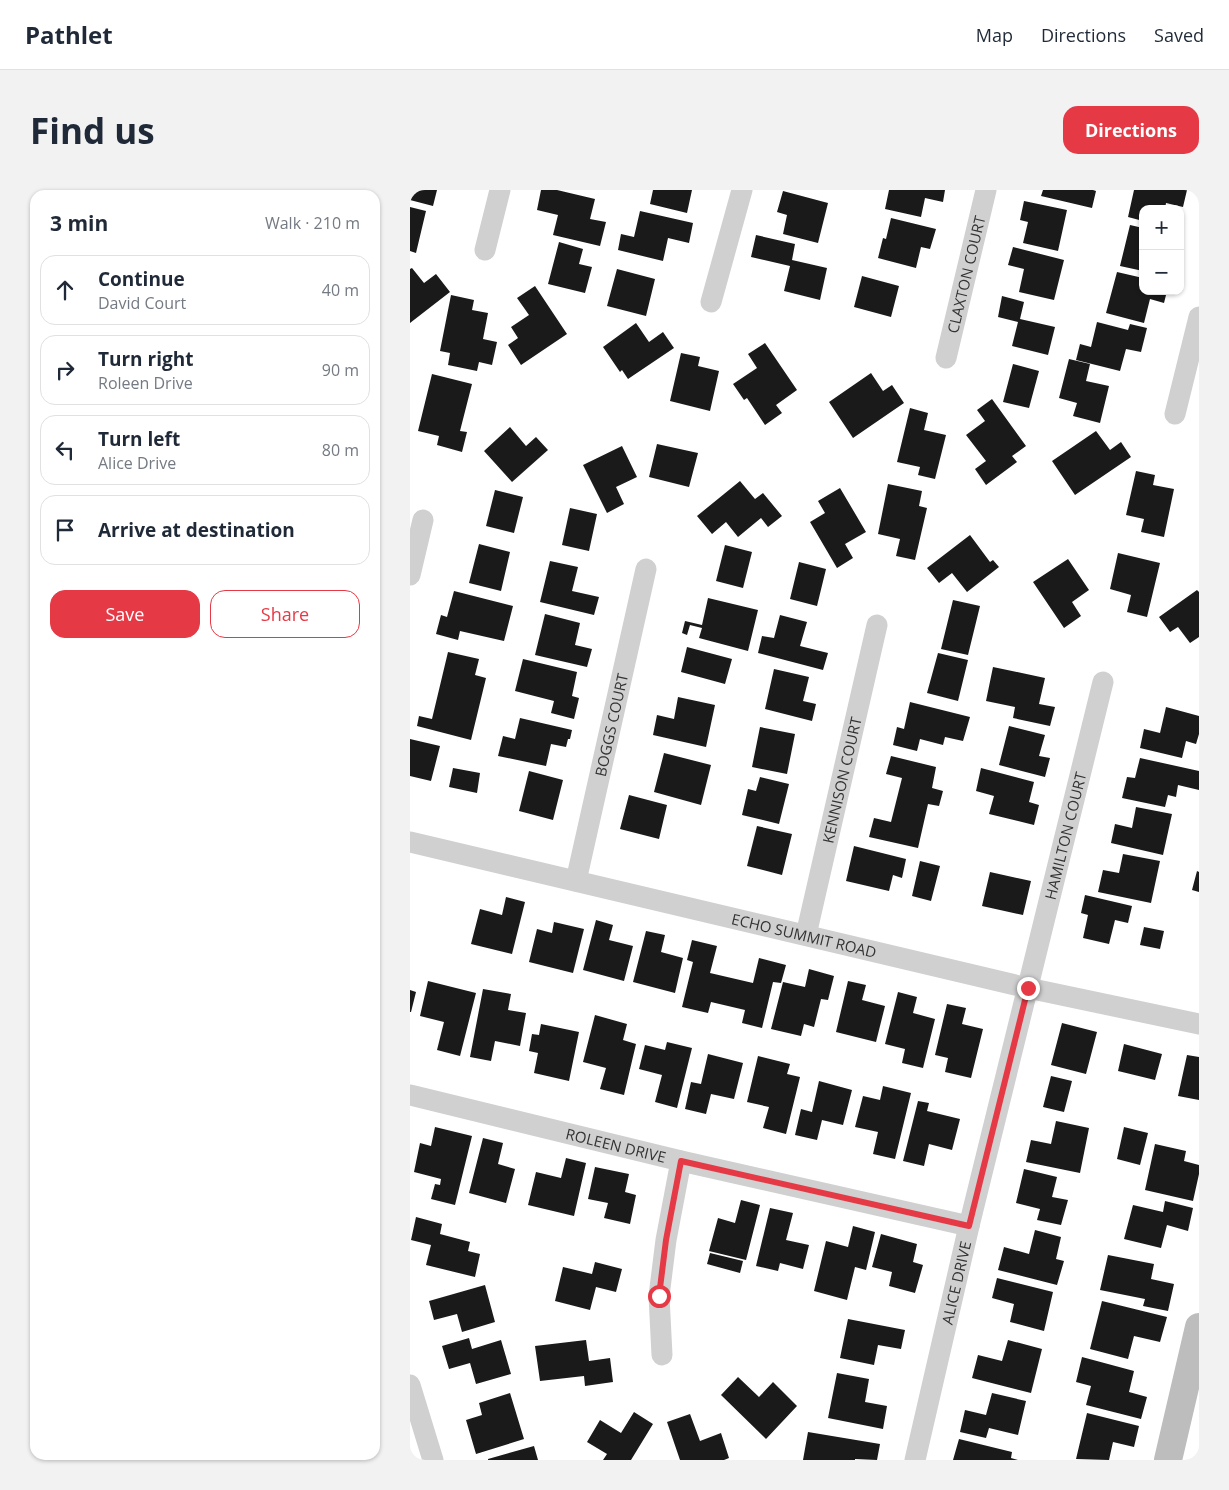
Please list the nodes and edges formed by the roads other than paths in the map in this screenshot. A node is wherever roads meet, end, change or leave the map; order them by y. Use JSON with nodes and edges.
{"nodes":[{"id":1,"x":500,"y":190,"type":"edge"},
{"id":2,"x":742,"y":190,"type":"edge"},
{"id":3,"x":986,"y":190,"type":"edge"},
{"id":4,"x":485,"y":250,"type":"dead end"},
{"id":5,"x":711,"y":302,"type":"dead end"},
{"id":6,"x":1199,"y":318,"type":"edge"},
{"id":7,"x":946,"y":358,"type":"dead end"},
{"id":8,"x":1175,"y":414,"type":"dead end"},
{"id":9,"x":423,"y":520,"type":"dead end"},
{"id":10,"x":646,"y":569,"type":"dead end"},
{"id":11,"x":410,"y":575,"type":"edge"},
{"id":12,"x":877,"y":625,"type":"dead end"},
{"id":13,"x":1103,"y":682,"type":"dead end"},
{"id":14,"x":410,"y":842,"type":"edge"},
{"id":15,"x":576,"y":881,"type":"junction"},
{"id":16,"x":806,"y":935,"type":"junction"},
{"id":17,"x":1028,"y":988,"type":"junction"},
{"id":18,"x":1199,"y":1024,"type":"edge"},
{"id":19,"x":410,"y":1095,"type":"edge"},
{"id":20,"x":681,"y":1161,"type":"junction"},
{"id":21,"x":969,"y":1226,"type":"junction"},
{"id":22,"x":1199,"y":1327,"type":"edge"},
{"id":23,"x":662,"y":1355,"type":"dead end"},
{"id":24,"x":410,"y":1385,"type":"edge"},
{"id":25,"x":433,"y":1460,"type":"edge"},
{"id":26,"x":915,"y":1460,"type":"edge"},
{"id":27,"x":1168,"y":1460,"type":"edge"}],
"edges":[{"from":1,"to":4,"type":"street"},
{"from":2,"to":5,"type":"street"},
{"from":3,"to":7,"type":"street","name":"CLAXTON COURT"},
{"from":6,"to":8,"type":"street"},
{"from":9,"to":11,"type":"street"},
{"from":10,"to":15,"type":"street","name":"BOGGS COURT"},
{"from":12,"to":16,"type":"street","name":"KENNISON COURT"},
{"from":13,"to":17,"type":"street","name":"HAMILTON COURT"},
{"from":14,"to":15,"type":"street","name":"ECHO SUMMIT ROAD"},
{"from":15,"to":16,"type":"street","name":"ECHO SUMMIT ROAD"},
{"from":16,"to":17,"type":"street","name":"ECHO SUMMIT ROAD"},
{"from":17,"to":18,"type":"street","name":"ECHO SUMMIT ROAD"},
{"from":17,"to":21,"type":"street","name":"ALICE DRIVE"},
{"from":19,"to":20,"type":"street","name":"ROLEEN DRIVE"},
{"from":20,"to":21,"type":"street","name":"ROLEEN DRIVE"},
{"from":20,"to":23,"type":"street"},
{"from":21,"to":26,"type":"street","name":"ALICE DRIVE"},
{"from":22,"to":27,"type":"street"},
{"from":24,"to":25,"type":"street"}]}
